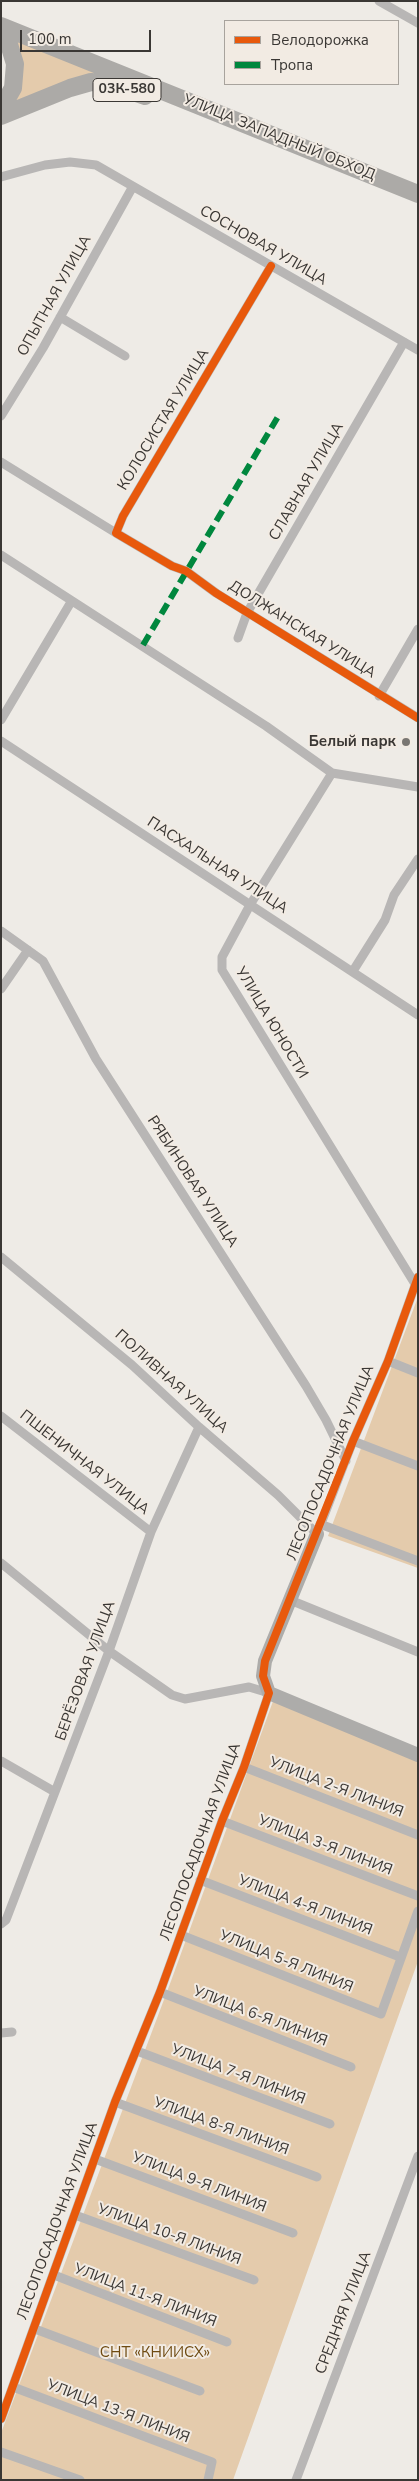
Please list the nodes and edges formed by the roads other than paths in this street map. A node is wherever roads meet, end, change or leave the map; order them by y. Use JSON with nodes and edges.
{"nodes":[{"id":1,"x":379,"y":1,"type":"edge"},
{"id":2,"x":391,"y":4,"type":"edge"},
{"id":3,"x":418,"y":23,"type":"edge"},
{"id":4,"x":1,"y":26,"type":"edge"},
{"id":5,"x":1,"y":31,"type":"edge"},
{"id":6,"x":1,"y":109,"type":"edge"},
{"id":7,"x":1,"y":116,"type":"edge"},
{"id":8,"x":1,"y":177,"type":"edge"},
{"id":9,"x":132,"y":188,"type":"junction"},
{"id":10,"x":418,"y":194,"type":"edge"},
{"id":11,"x":418,"y":203,"type":"edge"},
{"id":12,"x":271,"y":266,"type":"junction"},
{"id":13,"x":60,"y":317,"type":"junction"},
{"id":14,"x":404,"y":342,"type":"junction"},
{"id":15,"x":418,"y":350,"type":"edge"},
{"id":16,"x":125,"y":356,"type":"dead end"},
{"id":17,"x":1,"y":416,"type":"edge"},
{"id":18,"x":1,"y":462,"type":"edge"},
{"id":19,"x":116,"y":533,"type":"junction"},
{"id":20,"x":1,"y":555,"type":"edge"},
{"id":21,"x":71,"y":602,"type":"junction"},
{"id":22,"x":247,"y":613,"type":"junction"},
{"id":23,"x":418,"y":629,"type":"edge"},
{"id":24,"x":238,"y":638,"type":"dead end"},
{"id":25,"x":380,"y":696,"type":"junction"},
{"id":26,"x":418,"y":718,"type":"edge"},
{"id":27,"x":1,"y":720,"type":"edge"},
{"id":28,"x":1,"y":741,"type":"edge"},
{"id":29,"x":332,"y":773,"type":"junction"},
{"id":30,"x":418,"y":787,"type":"edge"},
{"id":31,"x":418,"y":858,"type":"edge"},
{"id":32,"x":250,"y":905,"type":"junction"},
{"id":33,"x":1,"y":931,"type":"edge"},
{"id":34,"x":28,"y":950,"type":"junction"},
{"id":35,"x":353,"y":970,"type":"junction"},
{"id":36,"x":1,"y":989,"type":"edge"},
{"id":37,"x":418,"y":1015,"type":"edge"},
{"id":38,"x":1,"y":1257,"type":"edge"},
{"id":39,"x":417,"y":1279,"type":"edge"},
{"id":40,"x":388,"y":1361,"type":"junction"},
{"id":41,"x":418,"y":1372,"type":"edge"},
{"id":42,"x":1,"y":1416,"type":"edge"},
{"id":43,"x":199,"y":1427,"type":"junction"},
{"id":44,"x":353,"y":1441,"type":"junction"},
{"id":45,"x":346,"y":1461,"type":"junction"},
{"id":46,"x":418,"y":1466,"type":"edge"},
{"id":47,"x":319,"y":1529,"type":"junction"},
{"id":48,"x":151,"y":1532,"type":"junction"},
{"id":49,"x":418,"y":1561,"type":"edge"},
{"id":50,"x":1,"y":1563,"type":"edge"},
{"id":51,"x":290,"y":1600,"type":"junction"},
{"id":52,"x":109,"y":1651,"type":"junction"},
{"id":53,"x":418,"y":1652,"type":"edge"},
{"id":54,"x":269,"y":1692,"type":"junction"},
{"id":55,"x":418,"y":1755,"type":"edge"},
{"id":56,"x":1,"y":1761,"type":"edge"},
{"id":57,"x":244,"y":1766,"type":"junction"},
{"id":58,"x":55,"y":1792,"type":"junction"},
{"id":59,"x":222,"y":1822,"type":"junction"},
{"id":60,"x":418,"y":1835,"type":"edge"},
{"id":61,"x":200,"y":1880,"type":"junction"},
{"id":62,"x":418,"y":1896,"type":"edge"},
{"id":63,"x":418,"y":1911,"type":"edge"},
{"id":64,"x":1,"y":1924,"type":"edge"},
{"id":65,"x":181,"y":1935,"type":"junction"},
{"id":66,"x":400,"y":1958,"type":"junction"},
{"id":67,"x":160,"y":1992,"type":"junction"},
{"id":68,"x":12,"y":2032,"type":"dead end"},
{"id":69,"x":1,"y":2033,"type":"edge"},
{"id":70,"x":137,"y":2051,"type":"junction"},
{"id":71,"x":351,"y":2067,"type":"dead end"},
{"id":72,"x":115,"y":2102,"type":"junction"},
{"id":73,"x":330,"y":2124,"type":"dead end"},
{"id":74,"x":418,"y":2156,"type":"edge"},
{"id":75,"x":95,"y":2159,"type":"junction"},
{"id":76,"x":317,"y":2177,"type":"dead end"},
{"id":77,"x":75,"y":2216,"type":"junction"},
{"id":78,"x":293,"y":2233,"type":"dead end"},
{"id":79,"x":54,"y":2275,"type":"junction"},
{"id":80,"x":254,"y":2280,"type":"dead end"},
{"id":81,"x":35,"y":2329,"type":"junction"},
{"id":82,"x":227,"y":2342,"type":"dead end"},
{"id":83,"x":13,"y":2387,"type":"junction"},
{"id":84,"x":200,"y":2391,"type":"dead end"},
{"id":85,"x":1,"y":2419,"type":"edge"},
{"id":86,"x":1,"y":2452,"type":"edge"},
{"id":87,"x":210,"y":2479,"type":"edge"},
{"id":88,"x":80,"y":2480,"type":"edge"},
{"id":89,"x":296,"y":2480,"type":"edge"}],
"edges":[{"from":1,"to":2,"type":"street"},
{"from":2,"to":3,"type":"street"},
{"from":4,"to":10,"type":"highway","name":"УЛИЦА ЗАПАДНЫЙ ОБХОД","number":"03К-580"},
{"from":5,"to":6,"type":"highway"},
{"from":7,"to":11,"type":"highway","name":"УЛИЦА ЗАПАДНЫЙ ОБХОД","number":"03К-580"},
{"from":8,"to":9,"type":"street","name":"СОСНОВАЯ УЛИЦА"},
{"from":9,"to":12,"type":"street","name":"СОСНОВАЯ УЛИЦА"},
{"from":9,"to":13,"type":"street","name":"ОПЫТНАЯ УЛИЦА"},
{"from":12,"to":14,"type":"street","name":"СОСНОВАЯ УЛИЦА"},
{"from":12,"to":19,"type":"street","name":"КОЛОСИСТАЯ УЛИЦА"},
{"from":13,"to":16,"type":"street"},
{"from":13,"to":17,"type":"street","name":"ОПЫТНАЯ УЛИЦА"},
{"from":14,"to":15,"type":"street","name":"СОСНОВАЯ УЛИЦА"},
{"from":14,"to":22,"type":"street","name":"СЛАВНАЯ УЛИЦА"},
{"from":18,"to":19,"type":"street"},
{"from":19,"to":22,"type":"street","name":"ДОЛЖАНСКАЯ УЛИЦА"},
{"from":20,"to":21,"type":"street"},
{"from":21,"to":27,"type":"street"},
{"from":21,"to":29,"type":"street"},
{"from":22,"to":24,"type":"street","name":"СЛАВНАЯ УЛИЦА"},
{"from":22,"to":25,"type":"street","name":"ДОЛЖАНСКАЯ УЛИЦА"},
{"from":23,"to":25,"type":"street"},
{"from":25,"to":26,"type":"street","name":"ДОЛЖАНСКАЯ УЛИЦА"},
{"from":28,"to":32,"type":"street","name":"ПАСХАЛЬНАЯ УЛИЦА"},
{"from":29,"to":30,"type":"street"},
{"from":29,"to":32,"type":"street","name":"УЛИЦА ЮНОСТИ"},
{"from":31,"to":35,"type":"street"},
{"from":32,"to":35,"type":"street","name":"ПАСХАЛЬНАЯ УЛИЦА"},
{"from":32,"to":39,"type":"street","name":"УЛИЦА ЮНОСТИ"},
{"from":33,"to":34,"type":"street","name":"РЯБИНОВАЯ УЛИЦА"},
{"from":34,"to":36,"type":"street"},
{"from":34,"to":45,"type":"street","name":"РЯБИНОВАЯ УЛИЦА"},
{"from":35,"to":37,"type":"street","name":"ПАСХАЛЬНАЯ УЛИЦА"},
{"from":38,"to":43,"type":"street","name":"ПОЛИВНАЯ УЛИЦА"},
{"from":39,"to":40,"type":"street","name":"ЛЕСОПОСАДОЧНАЯ УЛИЦА"},
{"from":40,"to":41,"type":"street"},
{"from":40,"to":44,"type":"street","name":"ЛЕСОПОСАДОЧНАЯ УЛИЦА"},
{"from":42,"to":48,"type":"street","name":"ПШЕНИЧНАЯ УЛИЦА"},
{"from":43,"to":47,"type":"street","name":"ПОЛИВНАЯ УЛИЦА"},
{"from":43,"to":48,"type":"street","name":"БЕРЁЗОВАЯ УЛИЦА"},
{"from":44,"to":45,"type":"street","name":"ЛЕСОПОСАДОЧНАЯ УЛИЦА"},
{"from":44,"to":46,"type":"street"},
{"from":45,"to":47,"type":"street","name":"ЛЕСОПОСАДОЧНАЯ УЛИЦА"},
{"from":47,"to":49,"type":"street"},
{"from":47,"to":51,"type":"street","name":"ЛЕСОПОСАДОЧНАЯ УЛИЦА"},
{"from":48,"to":52,"type":"street","name":"БЕРЁЗОВАЯ УЛИЦА"},
{"from":50,"to":52,"type":"street"},
{"from":51,"to":53,"type":"street"},
{"from":51,"to":54,"type":"street","name":"ЛЕСОПОСАДОЧНАЯ УЛИЦА"},
{"from":52,"to":54,"type":"street"},
{"from":52,"to":58,"type":"street","name":"БЕРЁЗОВАЯ УЛИЦА"},
{"from":54,"to":55,"type":"street"},
{"from":54,"to":57,"type":"street","name":"ЛЕСОПОСАДОЧНАЯ УЛИЦА"},
{"from":56,"to":58,"type":"street"},
{"from":57,"to":59,"type":"street","name":"ЛЕСОПОСАДОЧНАЯ УЛИЦА"},
{"from":57,"to":60,"type":"street","name":"УЛИЦА 2-Я ЛИНИЯ"},
{"from":58,"to":64,"type":"street","name":"БЕРЁЗОВАЯ УЛИЦА"},
{"from":59,"to":61,"type":"street","name":"ЛЕСОПОСАДОЧНАЯ УЛИЦА"},
{"from":59,"to":62,"type":"street","name":"УЛИЦА 3-Я ЛИНИЯ"},
{"from":61,"to":65,"type":"street","name":"ЛЕСОПОСАДОЧНАЯ УЛИЦА"},
{"from":61,"to":66,"type":"street","name":"УЛИЦА 4-Я ЛИНИЯ"},
{"from":63,"to":66,"type":"street"},
{"from":65,"to":66,"type":"street","name":"УЛИЦА 5-Я ЛИНИЯ"},
{"from":65,"to":67,"type":"street","name":"ЛЕСОПОСАДОЧНАЯ УЛИЦА"},
{"from":67,"to":70,"type":"street","name":"ЛЕСОПОСАДОЧНАЯ УЛИЦА"},
{"from":67,"to":71,"type":"street","name":"УЛИЦА 6-Я ЛИНИЯ"},
{"from":68,"to":69,"type":"street"},
{"from":70,"to":72,"type":"street","name":"ЛЕСОПОСАДОЧНАЯ УЛИЦА"},
{"from":70,"to":73,"type":"street","name":"УЛИЦА 7-Я ЛИНИЯ"},
{"from":72,"to":75,"type":"street","name":"ЛЕСОПОСАДОЧНАЯ УЛИЦА"},
{"from":72,"to":76,"type":"street","name":"УЛИЦА 8-Я ЛИНИЯ"},
{"from":74,"to":89,"type":"street","name":"СРЕДНЯЯ УЛИЦА"},
{"from":75,"to":77,"type":"street","name":"ЛЕСОПОСАДОЧНАЯ УЛИЦА"},
{"from":75,"to":78,"type":"street","name":"УЛИЦА 9-Я ЛИНИЯ"},
{"from":77,"to":79,"type":"street","name":"ЛЕСОПОСАДОЧНАЯ УЛИЦА"},
{"from":77,"to":80,"type":"street","name":"УЛИЦА 10-Я ЛИНИЯ"},
{"from":79,"to":81,"type":"street","name":"ЛЕСОПОСАДОЧНАЯ УЛИЦА"},
{"from":79,"to":82,"type":"street","name":"УЛИЦА 11-Я ЛИНИЯ"},
{"from":81,"to":83,"type":"street","name":"ЛЕСОПОСАДОЧНАЯ УЛИЦА"},
{"from":81,"to":84,"type":"street"},
{"from":83,"to":85,"type":"street","name":"ЛЕСОПОСАДОЧНАЯ УЛИЦА"},
{"from":83,"to":87,"type":"street","name":"УЛИЦА 13-Я ЛИНИЯ"},
{"from":86,"to":88,"type":"street"}]}
